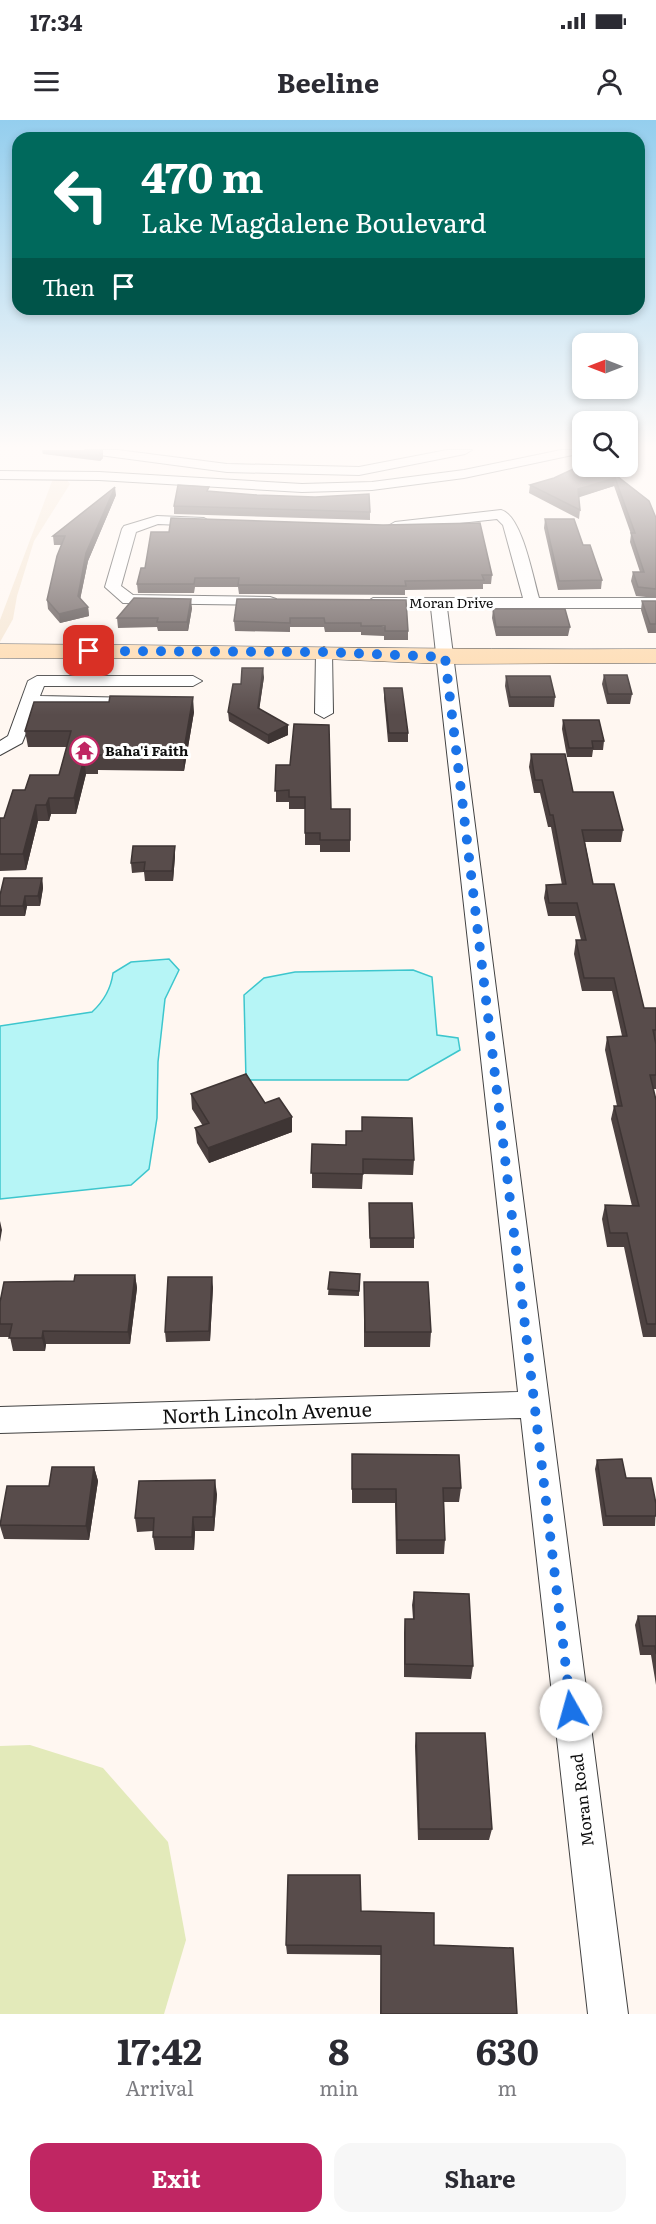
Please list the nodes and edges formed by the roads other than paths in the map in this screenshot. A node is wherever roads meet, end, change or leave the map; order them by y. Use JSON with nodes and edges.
{"nodes":[{"id":1,"x":126,"y":538,"type":"edge"},
{"id":2,"x":514,"y":538,"type":"edge"},
{"id":3,"x":284,"y":602,"type":"edge"},
{"id":4,"x":355,"y":603,"type":"edge"},
{"id":5,"x":438,"y":603,"type":"junction"},
{"id":6,"x":532,"y":603,"type":"junction"},
{"id":7,"x":656,"y":603,"type":"edge"},
{"id":8,"x":197,"y":651,"type":"junction"},
{"id":9,"x":324,"y":652,"type":"junction"},
{"id":10,"x":1,"y":653,"type":"edge"},
{"id":11,"x":656,"y":656,"type":"edge"},
{"id":12,"x":445,"y":657,"type":"junction"},
{"id":13,"x":193,"y":681,"type":"junction"},
{"id":14,"x":192,"y":700,"type":"edge"},
{"id":15,"x":30,"y":701,"type":"junction"},
{"id":16,"x":155,"y":703,"type":"edge"},
{"id":17,"x":324,"y":713,"type":"dead end"},
{"id":18,"x":0,"y":749,"type":"edge"},
{"id":19,"x":533,"y":1405,"type":"junction"},
{"id":20,"x":0,"y":1420,"type":"edge"},
{"id":21,"x":608,"y":2014,"type":"edge"}],
"edges":[{"from":1,"to":3,"type":"street"},
{"from":2,"to":6,"type":"street"},
{"from":4,"to":5,"type":"street","name":"Moran Drive"},
{"from":5,"to":6,"type":"street","name":"Moran Drive"},
{"from":5,"to":12,"type":"street","name":"Moran Road"},
{"from":6,"to":7,"type":"street","name":"Moran Drive"},
{"from":8,"to":9,"type":"street"},
{"from":8,"to":10,"type":"street"},
{"from":8,"to":13,"type":"street"},
{"from":9,"to":12,"type":"street"},
{"from":9,"to":17,"type":"street"},
{"from":11,"to":12,"type":"street"},
{"from":12,"to":19,"type":"street","name":"Moran Road"},
{"from":13,"to":14,"type":"street"},
{"from":13,"to":15,"type":"street"},
{"from":15,"to":16,"type":"street"},
{"from":15,"to":18,"type":"street"},
{"from":19,"to":20,"type":"street","name":"North Lincoln Avenue"},
{"from":19,"to":21,"type":"street","name":"Moran Road"}]}
